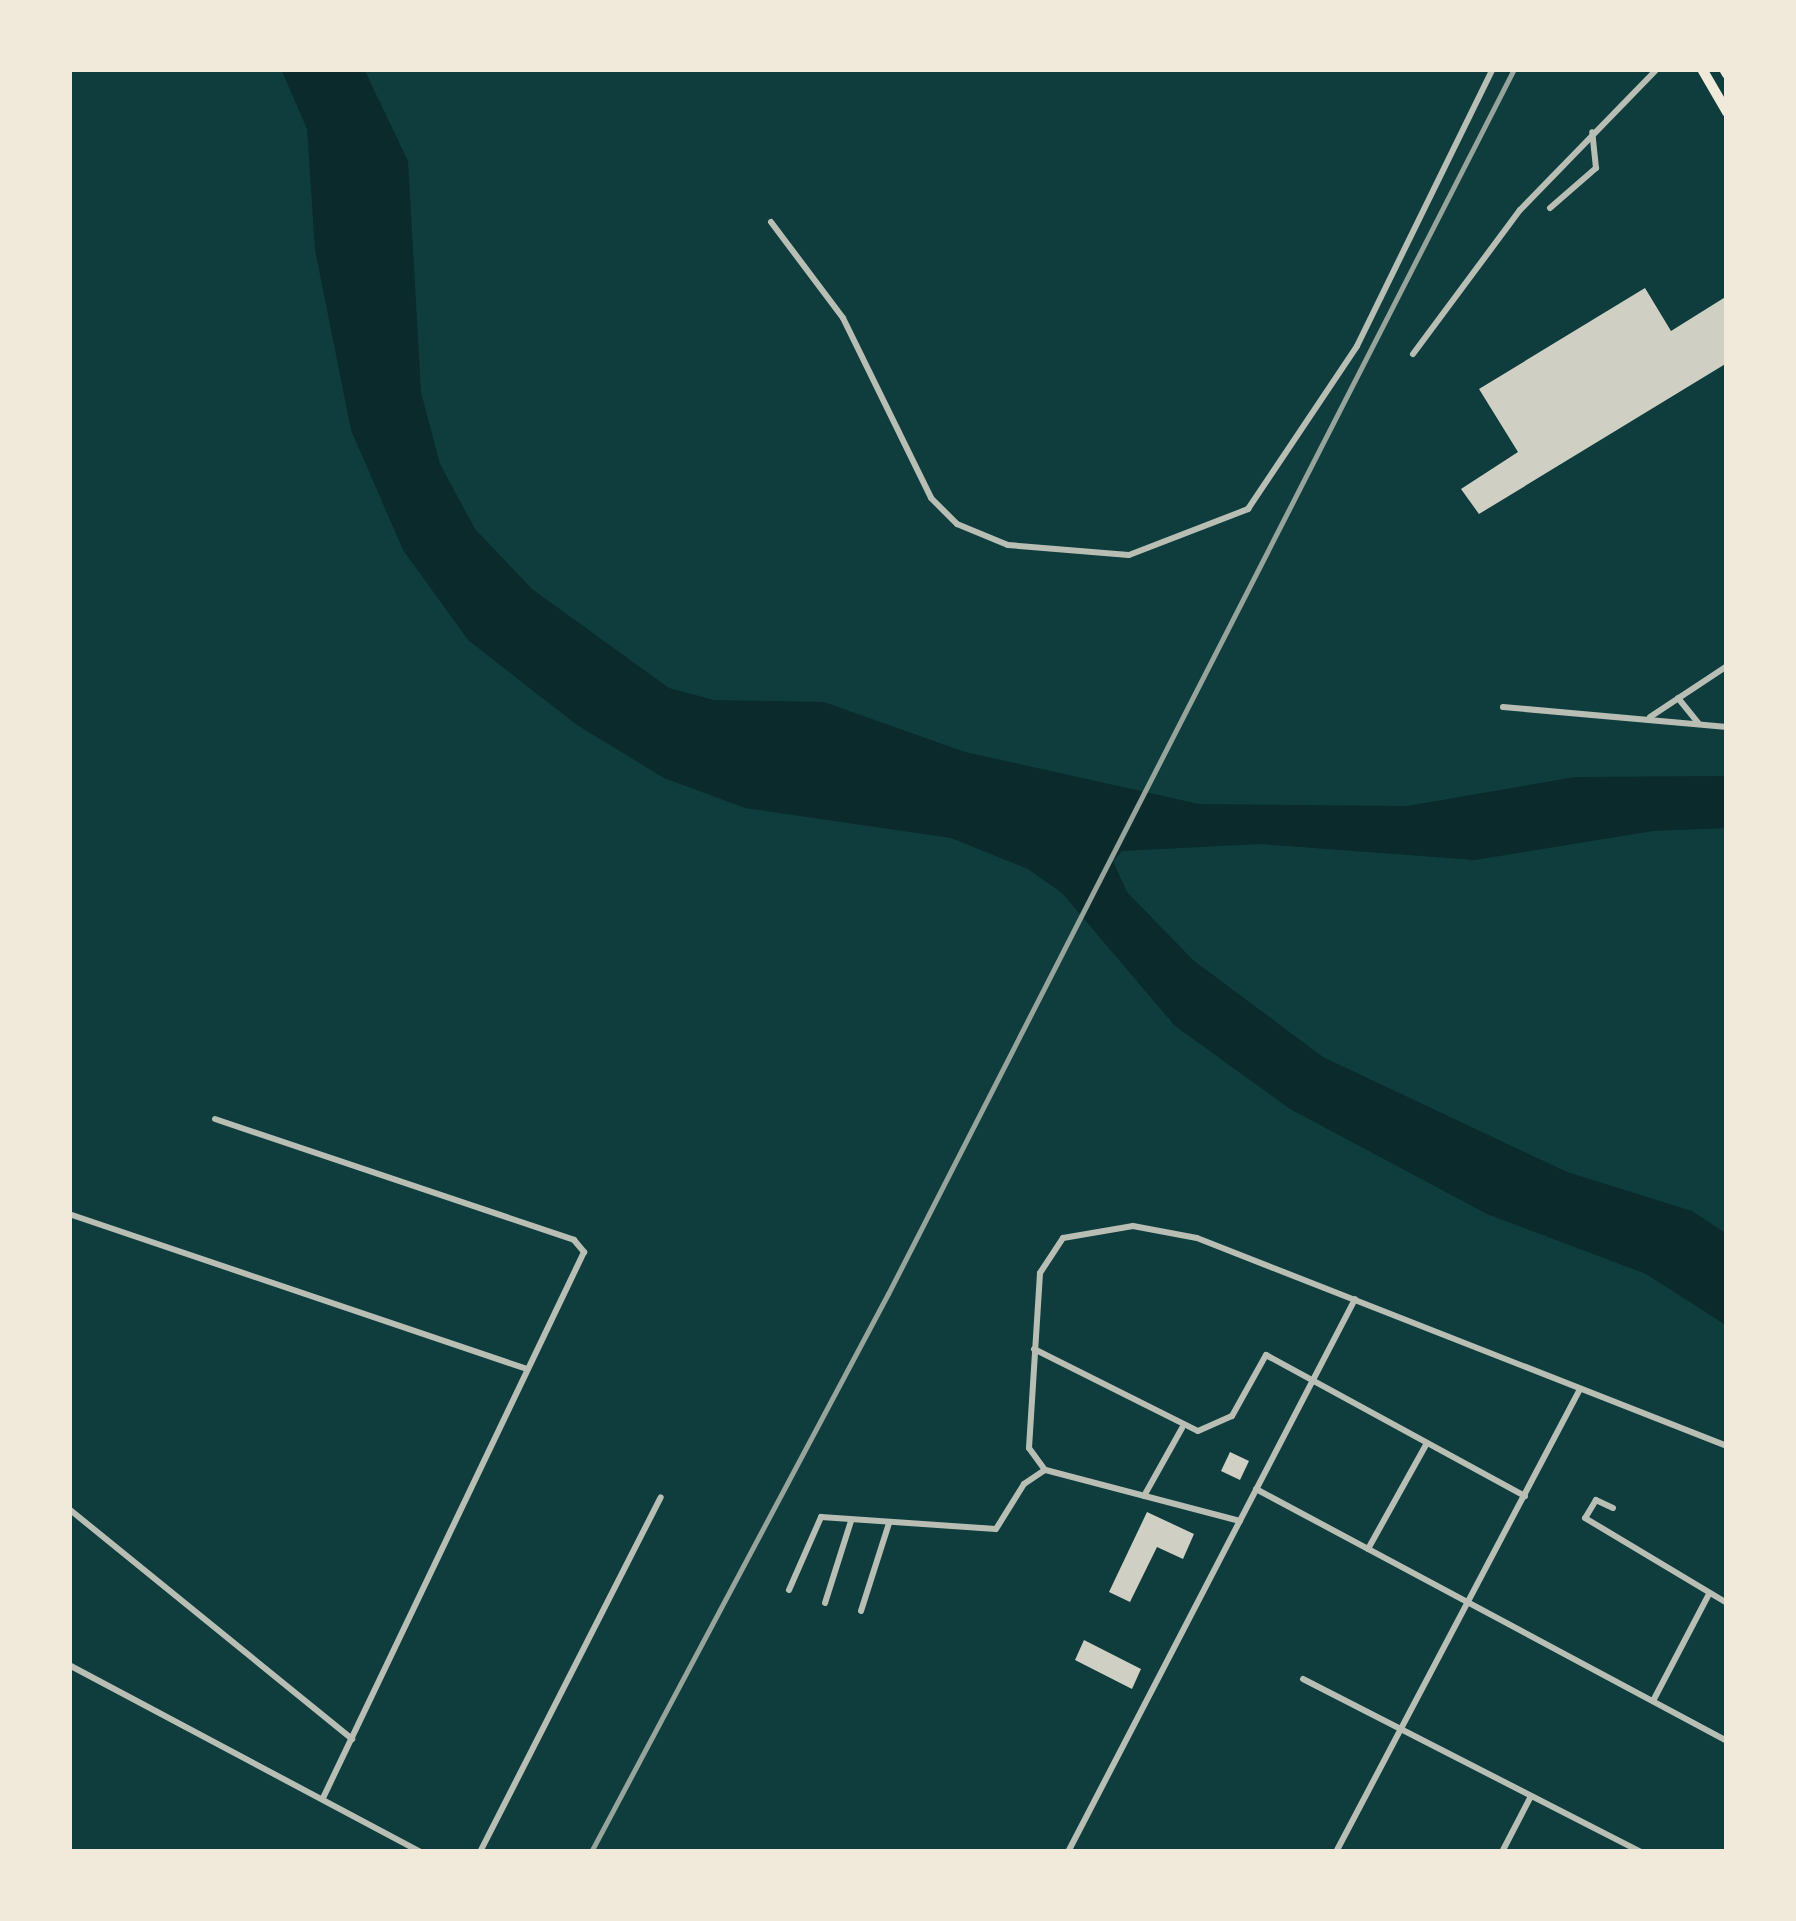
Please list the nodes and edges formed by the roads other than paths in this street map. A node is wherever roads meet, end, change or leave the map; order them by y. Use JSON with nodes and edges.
{"nodes":[{"id":1,"x":1492,"y":69,"type":"edge"},
{"id":2,"x":1657,"y":69,"type":"edge"},
{"id":3,"x":1702,"y":69,"type":"edge"},
{"id":4,"x":1727,"y":112,"type":"edge"},
{"id":5,"x":1596,"y":125,"type":"junction"},
{"id":6,"x":1550,"y":208,"type":"dead end"},
{"id":7,"x":771,"y":222,"type":"dead end"},
{"id":8,"x":1413,"y":354,"type":"dead end"},
{"id":9,"x":1727,"y":666,"type":"edge"},
{"id":10,"x":1678,"y":698,"type":"junction"},
{"id":11,"x":1504,"y":707,"type":"dead end"},
{"id":12,"x":1647,"y":719,"type":"junction"},
{"id":13,"x":1698,"y":723,"type":"junction"},
{"id":14,"x":1727,"y":727,"type":"edge"},
{"id":15,"x":215,"y":1119,"type":"dead end"},
{"id":16,"x":69,"y":1214,"type":"edge"},
{"id":17,"x":1355,"y":1299,"type":"junction"},
{"id":18,"x":1034,"y":1349,"type":"junction"},
{"id":19,"x":528,"y":1369,"type":"junction"},
{"id":20,"x":1313,"y":1381,"type":"junction"},
{"id":21,"x":1580,"y":1389,"type":"junction"},
{"id":22,"x":1182,"y":1428,"type":"junction"},
{"id":23,"x":1426,"y":1443,"type":"junction"},
{"id":24,"x":1727,"y":1446,"type":"edge"},
{"id":25,"x":1046,"y":1471,"type":"junction"},
{"id":26,"x":1256,"y":1490,"type":"junction"},
{"id":27,"x":1144,"y":1496,"type":"junction"},
{"id":28,"x":1525,"y":1496,"type":"junction"},
{"id":29,"x":661,"y":1497,"type":"dead end"},
{"id":30,"x":1613,"y":1508,"type":"dead end"},
{"id":31,"x":69,"y":1509,"type":"edge"},
{"id":32,"x":851,"y":1519,"type":"junction"},
{"id":33,"x":1240,"y":1521,"type":"junction"},
{"id":34,"x":889,"y":1522,"type":"junction"},
{"id":35,"x":1368,"y":1549,"type":"junction"},
{"id":36,"x":789,"y":1591,"type":"dead end"},
{"id":37,"x":1709,"y":1594,"type":"junction"},
{"id":38,"x":825,"y":1603,"type":"dead end"},
{"id":39,"x":1469,"y":1603,"type":"junction"},
{"id":40,"x":1727,"y":1603,"type":"edge"},
{"id":41,"x":861,"y":1611,"type":"dead end"},
{"id":42,"x":69,"y":1665,"type":"edge"},
{"id":43,"x":1304,"y":1679,"type":"dead end"},
{"id":44,"x":1652,"y":1701,"type":"junction"},
{"id":45,"x":1400,"y":1730,"type":"junction"},
{"id":46,"x":352,"y":1738,"type":"junction"},
{"id":47,"x":1727,"y":1741,"type":"edge"},
{"id":48,"x":323,"y":1798,"type":"junction"},
{"id":49,"x":1530,"y":1798,"type":"junction"},
{"id":50,"x":420,"y":1852,"type":"edge"},
{"id":51,"x":480,"y":1852,"type":"edge"},
{"id":52,"x":1068,"y":1852,"type":"edge"},
{"id":53,"x":1336,"y":1852,"type":"edge"},
{"id":54,"x":1502,"y":1852,"type":"edge"},
{"id":55,"x":1641,"y":1852,"type":"edge"}],
"edges":[{"from":1,"to":7,"type":"street"},
{"from":2,"to":5,"type":"street"},
{"from":3,"to":4,"type":"main road"},
{"from":5,"to":6,"type":"street"},
{"from":5,"to":8,"type":"street"},
{"from":9,"to":10,"type":"street"},
{"from":10,"to":12,"type":"street"},
{"from":10,"to":13,"type":"street"},
{"from":11,"to":12,"type":"street"},
{"from":12,"to":13,"type":"street"},
{"from":13,"to":14,"type":"street"},
{"from":15,"to":19,"type":"street"},
{"from":16,"to":19,"type":"street"},
{"from":17,"to":18,"type":"street"},
{"from":17,"to":20,"type":"street"},
{"from":17,"to":21,"type":"street"},
{"from":18,"to":22,"type":"street"},
{"from":18,"to":25,"type":"street"},
{"from":19,"to":46,"type":"street"},
{"from":20,"to":22,"type":"street"},
{"from":20,"to":23,"type":"street"},
{"from":20,"to":26,"type":"street"},
{"from":21,"to":24,"type":"street"},
{"from":21,"to":28,"type":"street"},
{"from":22,"to":27,"type":"street"},
{"from":23,"to":28,"type":"street"},
{"from":23,"to":35,"type":"street"},
{"from":25,"to":27,"type":"street"},
{"from":25,"to":34,"type":"street"},
{"from":26,"to":33,"type":"street"},
{"from":26,"to":35,"type":"street"},
{"from":27,"to":33,"type":"street"},
{"from":28,"to":39,"type":"street"},
{"from":29,"to":51,"type":"street"},
{"from":30,"to":37,"type":"street"},
{"from":31,"to":46,"type":"street"},
{"from":32,"to":34,"type":"street"},
{"from":32,"to":36,"type":"street"},
{"from":32,"to":38,"type":"street"},
{"from":33,"to":52,"type":"street"},
{"from":34,"to":41,"type":"street"},
{"from":35,"to":39,"type":"street"},
{"from":37,"to":40,"type":"street"},
{"from":37,"to":44,"type":"street"},
{"from":39,"to":44,"type":"street"},
{"from":39,"to":45,"type":"street"},
{"from":42,"to":48,"type":"street"},
{"from":43,"to":45,"type":"street"},
{"from":44,"to":47,"type":"street"},
{"from":45,"to":49,"type":"street"},
{"from":45,"to":53,"type":"street"},
{"from":46,"to":48,"type":"street"},
{"from":48,"to":50,"type":"street"},
{"from":49,"to":54,"type":"street"},
{"from":49,"to":55,"type":"street"}]}
